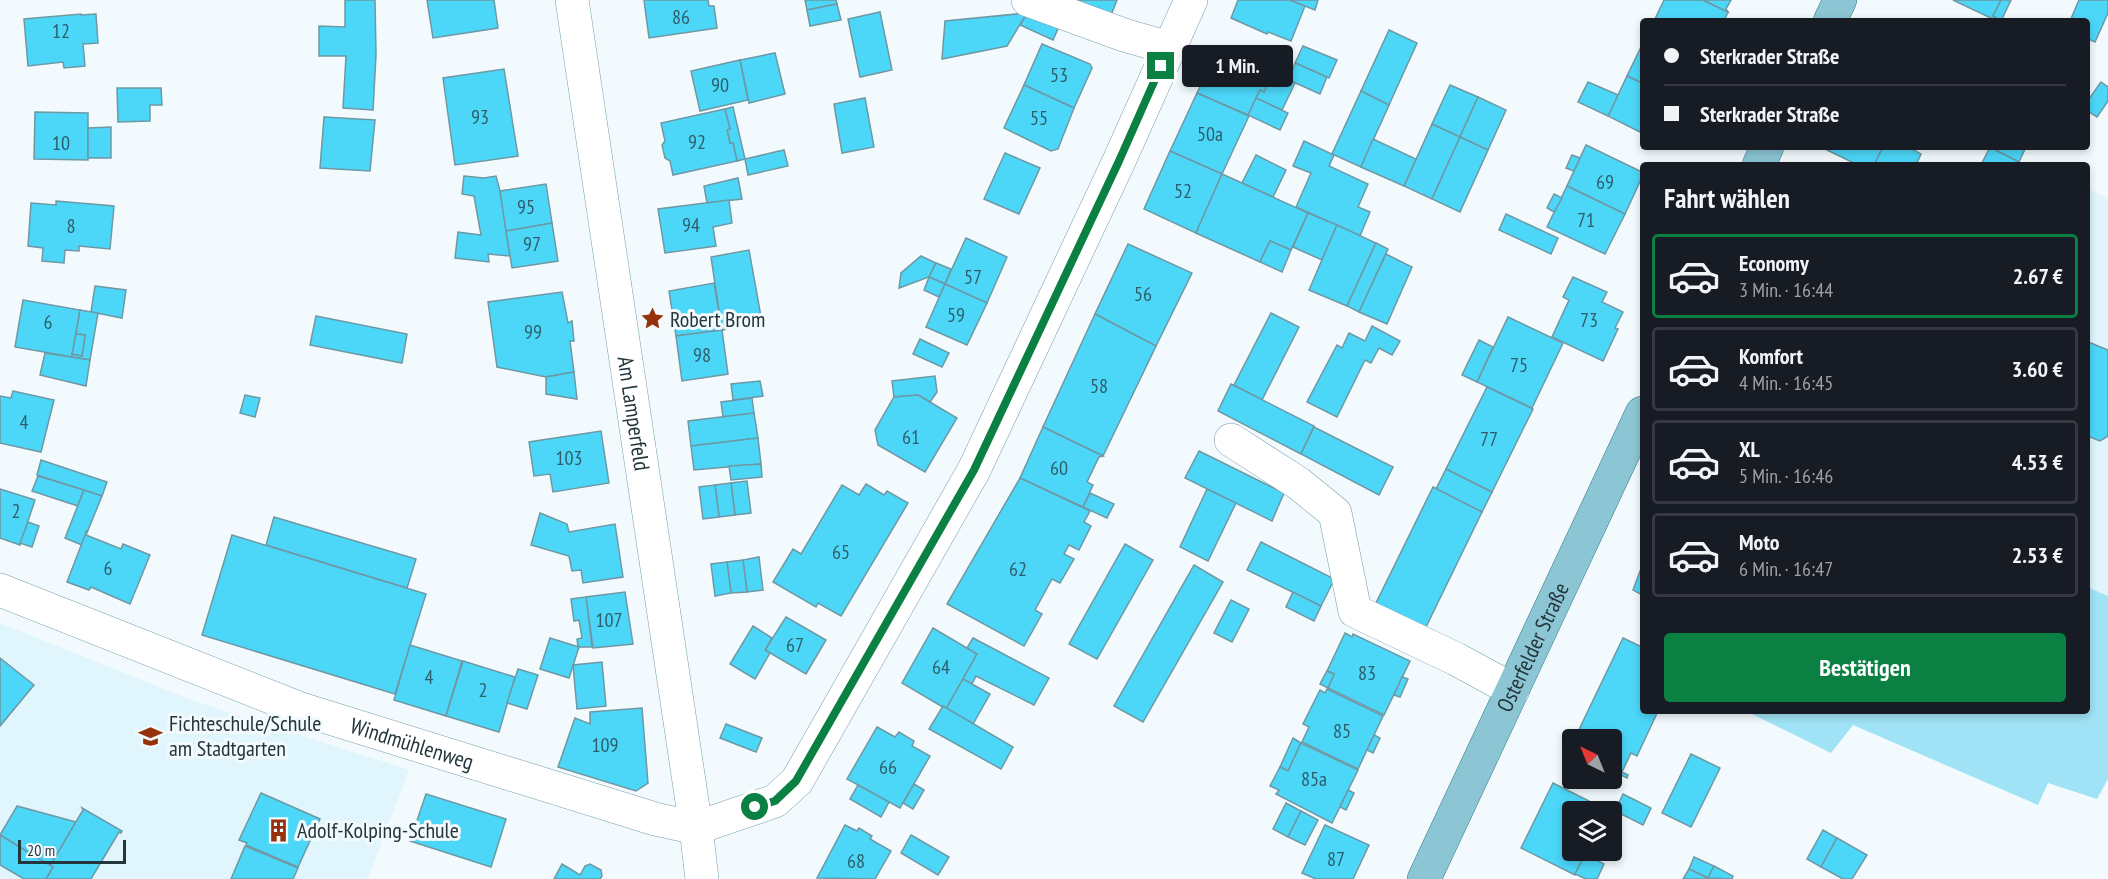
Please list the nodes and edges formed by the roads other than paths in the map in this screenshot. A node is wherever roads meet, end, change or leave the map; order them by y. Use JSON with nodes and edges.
{"nodes":[{"id":1,"x":573,"y":0,"type":"edge"},
{"id":2,"x":1028,"y":0,"type":"edge"},
{"id":3,"x":1191,"y":0,"type":"edge"},
{"id":4,"x":1840,"y":0,"type":"edge"},
{"id":5,"x":1831,"y":18,"type":"edge"},
{"id":6,"x":1169,"y":48,"type":"junction"},
{"id":7,"x":1640,"y":418,"type":"edge"},
{"id":8,"x":1231,"y":440,"type":"dead end"},
{"id":9,"x":0,"y":590,"type":"edge"},
{"id":10,"x":1513,"y":690,"type":"junction"},
{"id":11,"x":696,"y":828,"type":"junction"},
{"id":12,"x":1430,"y":877,"type":"edge"},
{"id":13,"x":702,"y":879,"type":"edge"}],
"edges":[{"from":1,"to":11,"type":"street","name":"Am Lamperfeld"},
{"from":2,"to":6,"type":"street"},
{"from":3,"to":6,"type":"street"},
{"from":4,"to":5,"type":"main road"},
{"from":6,"to":11,"type":"street"},
{"from":7,"to":10,"type":"main road","name":"Osterfelder Straße"},
{"from":8,"to":10,"type":"street"},
{"from":9,"to":11,"type":"street","name":"Windmühlenweg"},
{"from":10,"to":12,"type":"main road","name":"Osterfelder Straße"},
{"from":11,"to":13,"type":"street","name":"Am Lamperfeld"}]}
